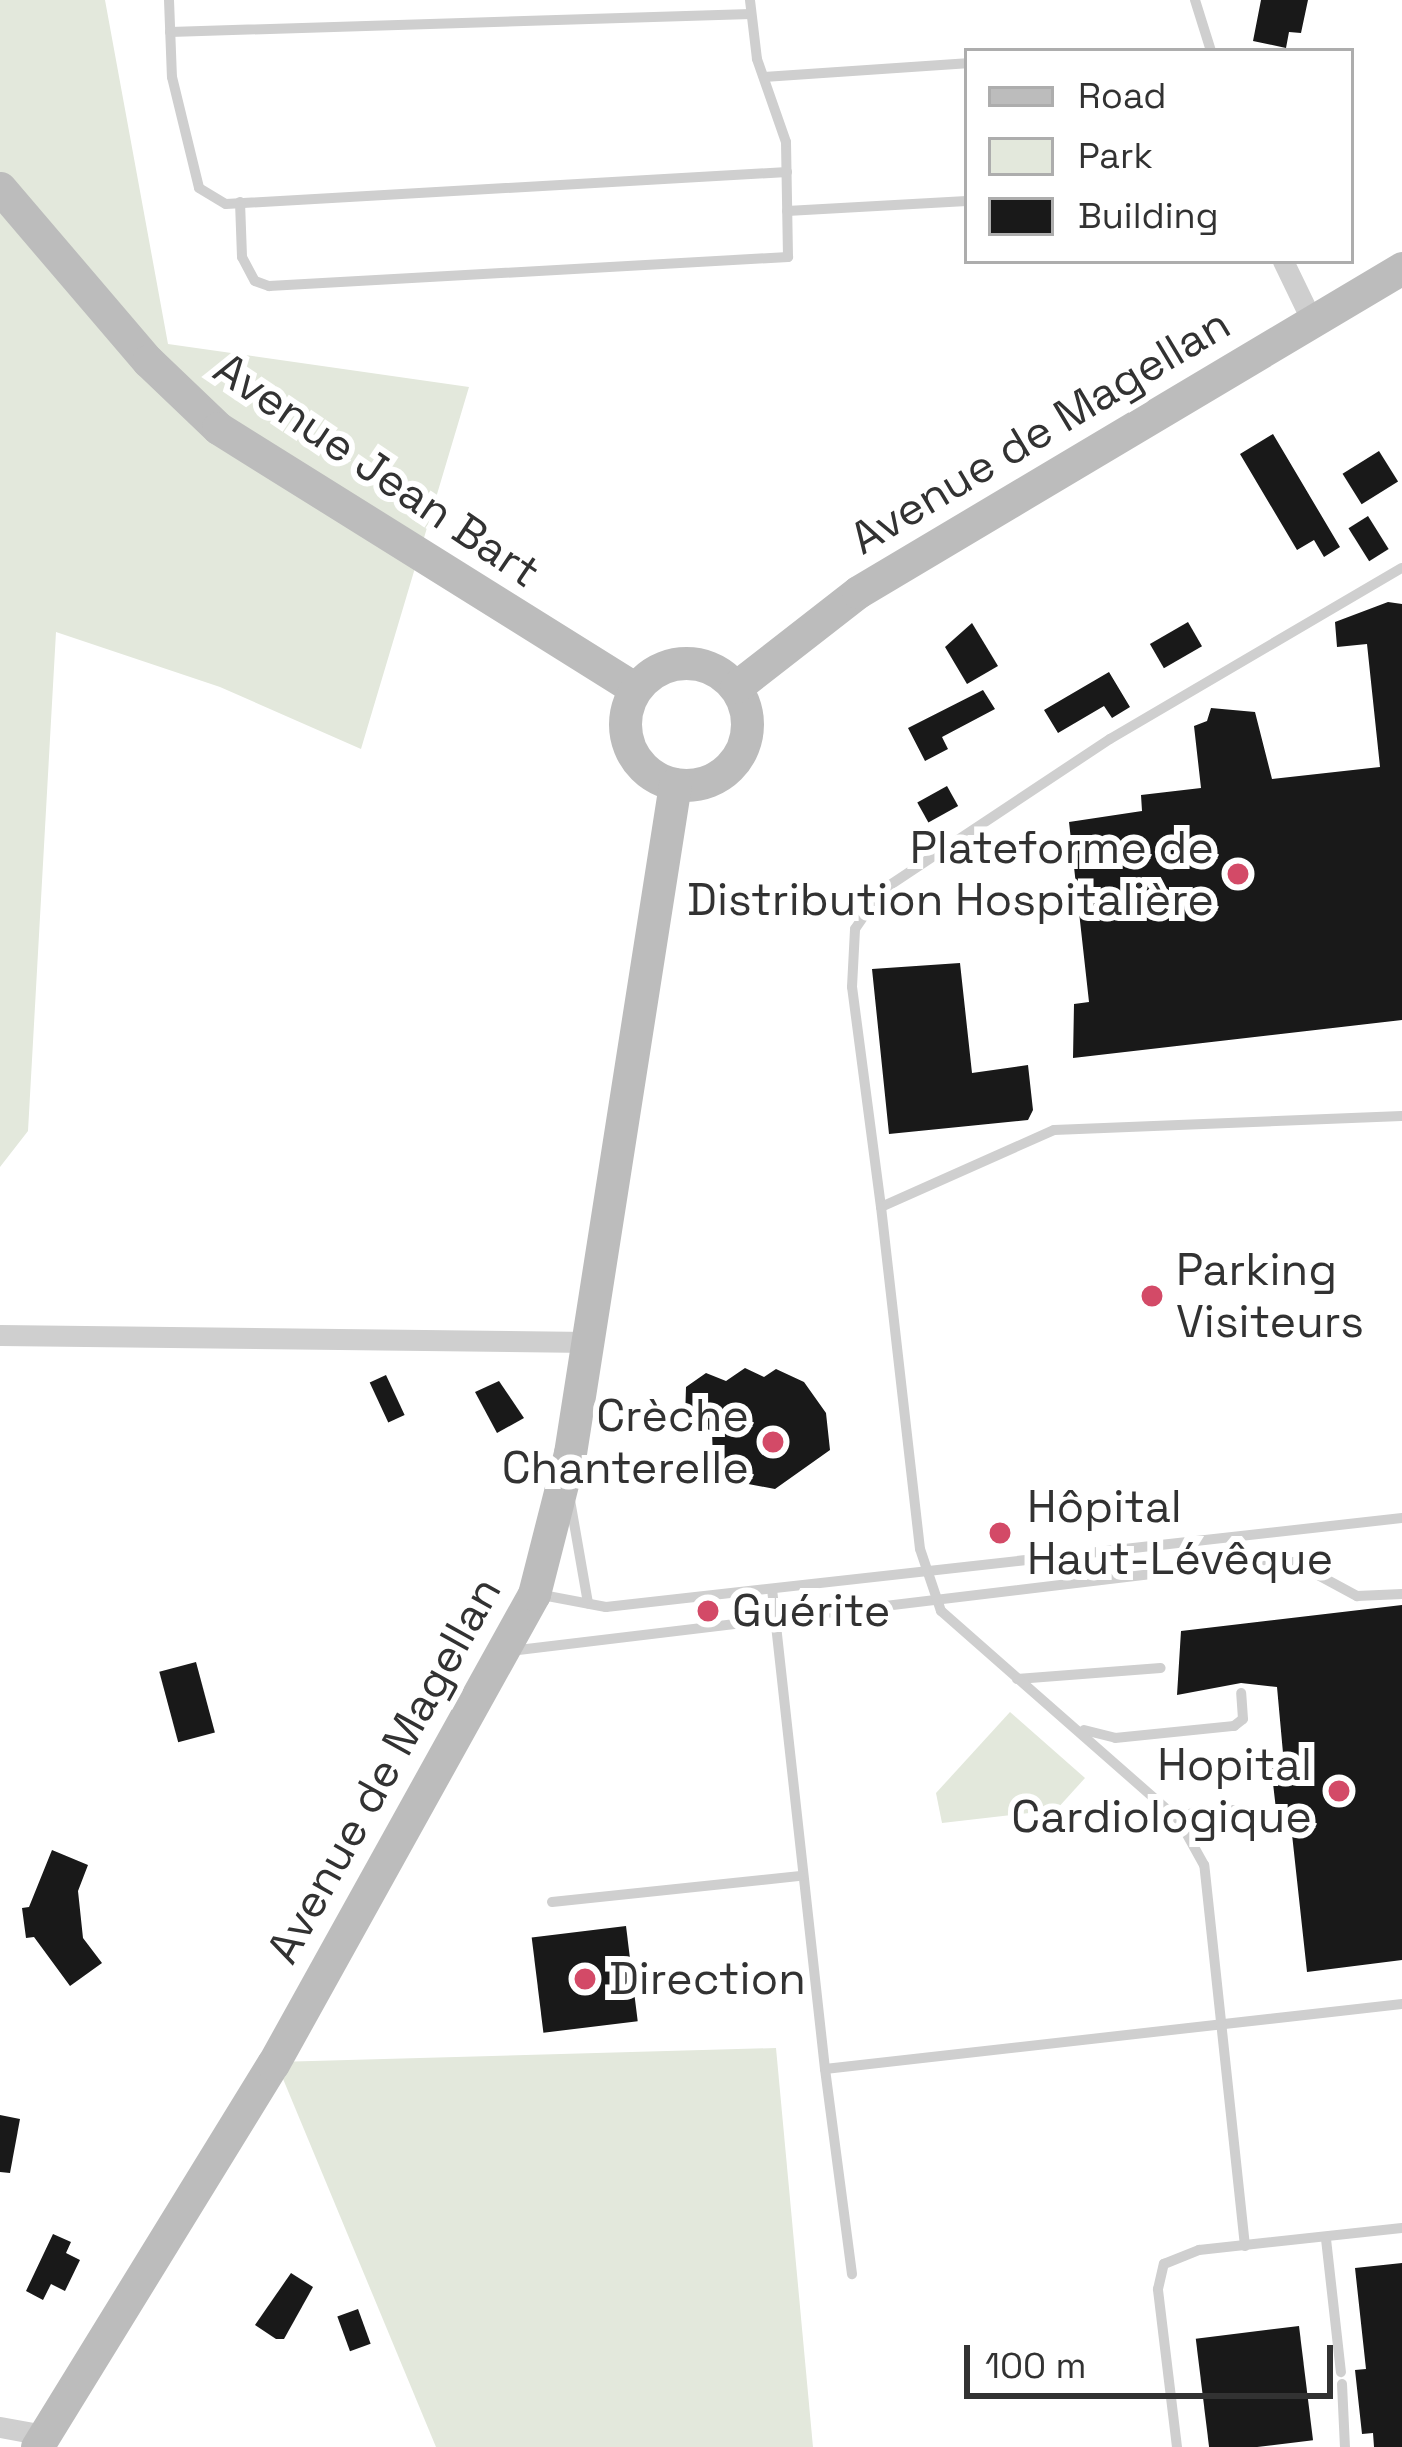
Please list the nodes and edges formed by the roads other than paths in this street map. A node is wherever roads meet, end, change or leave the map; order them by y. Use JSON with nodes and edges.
{"nodes":[{"id":1,"x":169,"y":0,"type":"edge"},
{"id":2,"x":750,"y":0,"type":"edge"},
{"id":3,"x":1195,"y":0,"type":"edge"},
{"id":4,"x":751,"y":14,"type":"junction"},
{"id":5,"x":170,"y":32,"type":"junction"},
{"id":6,"x":1210,"y":48,"type":"edge"},
{"id":7,"x":964,"y":63,"type":"edge"},
{"id":8,"x":764,"y":76,"type":"junction"},
{"id":9,"x":787,"y":172,"type":"junction"},
{"id":10,"x":0,"y":188,"type":"edge"},
{"id":11,"x":964,"y":201,"type":"edge"},
{"id":12,"x":239,"y":202,"type":"junction"},
{"id":13,"x":788,"y":211,"type":"junction"},
{"id":14,"x":1284,"y":264,"type":"edge"},
{"id":15,"x":1402,"y":268,"type":"edge"},
{"id":16,"x":1312,"y":321,"type":"junction"},
{"id":17,"x":1402,"y":568,"type":"edge"},
{"id":18,"x":736,"y":687,"type":"junction"},
{"id":19,"x":635,"y":689,"type":"junction"},
{"id":20,"x":675,"y":784,"type":"junction"},
{"id":21,"x":1402,"y":1117,"type":"edge"},
{"id":22,"x":881,"y":1208,"type":"junction"},
{"id":23,"x":0,"y":1335,"type":"edge"},
{"id":24,"x":589,"y":1342,"type":"junction"},
{"id":25,"x":565,"y":1477,"type":"junction"},
{"id":26,"x":1402,"y":1518,"type":"edge"},
{"id":27,"x":1266,"y":1534,"type":"junction"},
{"id":28,"x":1269,"y":1560,"type":"junction"},
{"id":29,"x":927,"y":1572,"type":"junction"},
{"id":30,"x":772,"y":1589,"type":"junction"},
{"id":31,"x":534,"y":1594,"type":"junction"},
{"id":32,"x":1402,"y":1594,"type":"edge"},
{"id":33,"x":942,"y":1600,"type":"junction"},
{"id":34,"x":588,"y":1604,"type":"junction"},
{"id":35,"x":775,"y":1624,"type":"junction"},
{"id":36,"x":506,"y":1652,"type":"junction"},
{"id":37,"x":1161,"y":1668,"type":"dead end"},
{"id":38,"x":1017,"y":1679,"type":"junction"},
{"id":39,"x":1241,"y":1694,"type":"dead end"},
{"id":40,"x":1063,"y":1719,"type":"junction"},
{"id":41,"x":1115,"y":1738,"type":"junction"},
{"id":42,"x":1103,"y":1753,"type":"junction"},
{"id":43,"x":1257,"y":1810,"type":"dead end"},
{"id":44,"x":1179,"y":1820,"type":"junction"},
{"id":45,"x":801,"y":1876,"type":"junction"},
{"id":46,"x":552,"y":1902,"type":"dead end"},
{"id":47,"x":1402,"y":2004,"type":"edge"},
{"id":48,"x":1222,"y":2026,"type":"junction"},
{"id":49,"x":825,"y":2069,"type":"junction"},
{"id":50,"x":1402,"y":2228,"type":"edge"},
{"id":51,"x":1326,"y":2240,"type":"junction"},
{"id":52,"x":1245,"y":2246,"type":"junction"},
{"id":53,"x":853,"y":2274,"type":"dead end"},
{"id":54,"x":0,"y":2427,"type":"edge"},
{"id":55,"x":40,"y":2441,"type":"edge"},
{"id":56,"x":1178,"y":2447,"type":"edge"},
{"id":57,"x":1345,"y":2447,"type":"edge"}],
"edges":[{"from":1,"to":5,"type":"lane"},
{"from":2,"to":4,"type":"lane"},
{"from":3,"to":6,"type":"lane"},
{"from":4,"to":5,"type":"lane"},
{"from":4,"to":8,"type":"lane"},
{"from":5,"to":12,"type":"lane"},
{"from":7,"to":8,"type":"lane"},
{"from":8,"to":9,"type":"lane"},
{"from":9,"to":12,"type":"lane"},
{"from":9,"to":13,"type":"lane"},
{"from":10,"to":19,"type":"street","name":"Avenue Jean Bart"},
{"from":11,"to":13,"type":"lane"},
{"from":12,"to":13,"type":"lane"},
{"from":14,"to":16,"type":"street"},
{"from":15,"to":16,"type":"street","name":"Avenue de Magellan"},
{"from":16,"to":18,"type":"street","name":"Avenue de Magellan"},
{"from":17,"to":22,"type":"lane"},
{"from":18,"to":19,"type":"street"},
{"from":18,"to":20,"type":"street"},
{"from":19,"to":20,"type":"street"},
{"from":20,"to":24,"type":"street","name":"Avenue de Magellan"},
{"from":21,"to":22,"type":"lane"},
{"from":22,"to":29,"type":"lane"},
{"from":23,"to":24,"type":"street"},
{"from":24,"to":25,"type":"street","name":"Avenue de Magellan"},
{"from":25,"to":31,"type":"street","name":"Avenue de Magellan"},
{"from":25,"to":34,"type":"lane"},
{"from":26,"to":27,"type":"lane"},
{"from":27,"to":28,"type":"lane"},
{"from":27,"to":29,"type":"lane"},
{"from":28,"to":32,"type":"lane"},
{"from":28,"to":33,"type":"lane"},
{"from":29,"to":30,"type":"lane"},
{"from":29,"to":33,"type":"lane"},
{"from":30,"to":34,"type":"lane"},
{"from":30,"to":35,"type":"lane"},
{"from":31,"to":34,"type":"lane"},
{"from":31,"to":36,"type":"street","name":"Avenue de Magellan"},
{"from":33,"to":35,"type":"lane"},
{"from":33,"to":38,"type":"lane"},
{"from":35,"to":36,"type":"lane"},
{"from":35,"to":45,"type":"lane"},
{"from":36,"to":55,"type":"street","name":"Avenue de Magellan"},
{"from":37,"to":38,"type":"lane"},
{"from":38,"to":40,"type":"lane"},
{"from":39,"to":41,"type":"lane"},
{"from":40,"to":41,"type":"lane"},
{"from":40,"to":42,"type":"lane"},
{"from":41,"to":42,"type":"lane"},
{"from":42,"to":44,"type":"lane"},
{"from":43,"to":44,"type":"lane"},
{"from":44,"to":48,"type":"lane"},
{"from":45,"to":46,"type":"lane"},
{"from":45,"to":49,"type":"lane"},
{"from":47,"to":48,"type":"lane"},
{"from":48,"to":49,"type":"lane"},
{"from":48,"to":52,"type":"lane"},
{"from":49,"to":53,"type":"lane"},
{"from":50,"to":51,"type":"lane"},
{"from":51,"to":52,"type":"lane"},
{"from":51,"to":57,"type":"lane"},
{"from":52,"to":56,"type":"lane"},
{"from":54,"to":55,"type":"street"}]}
